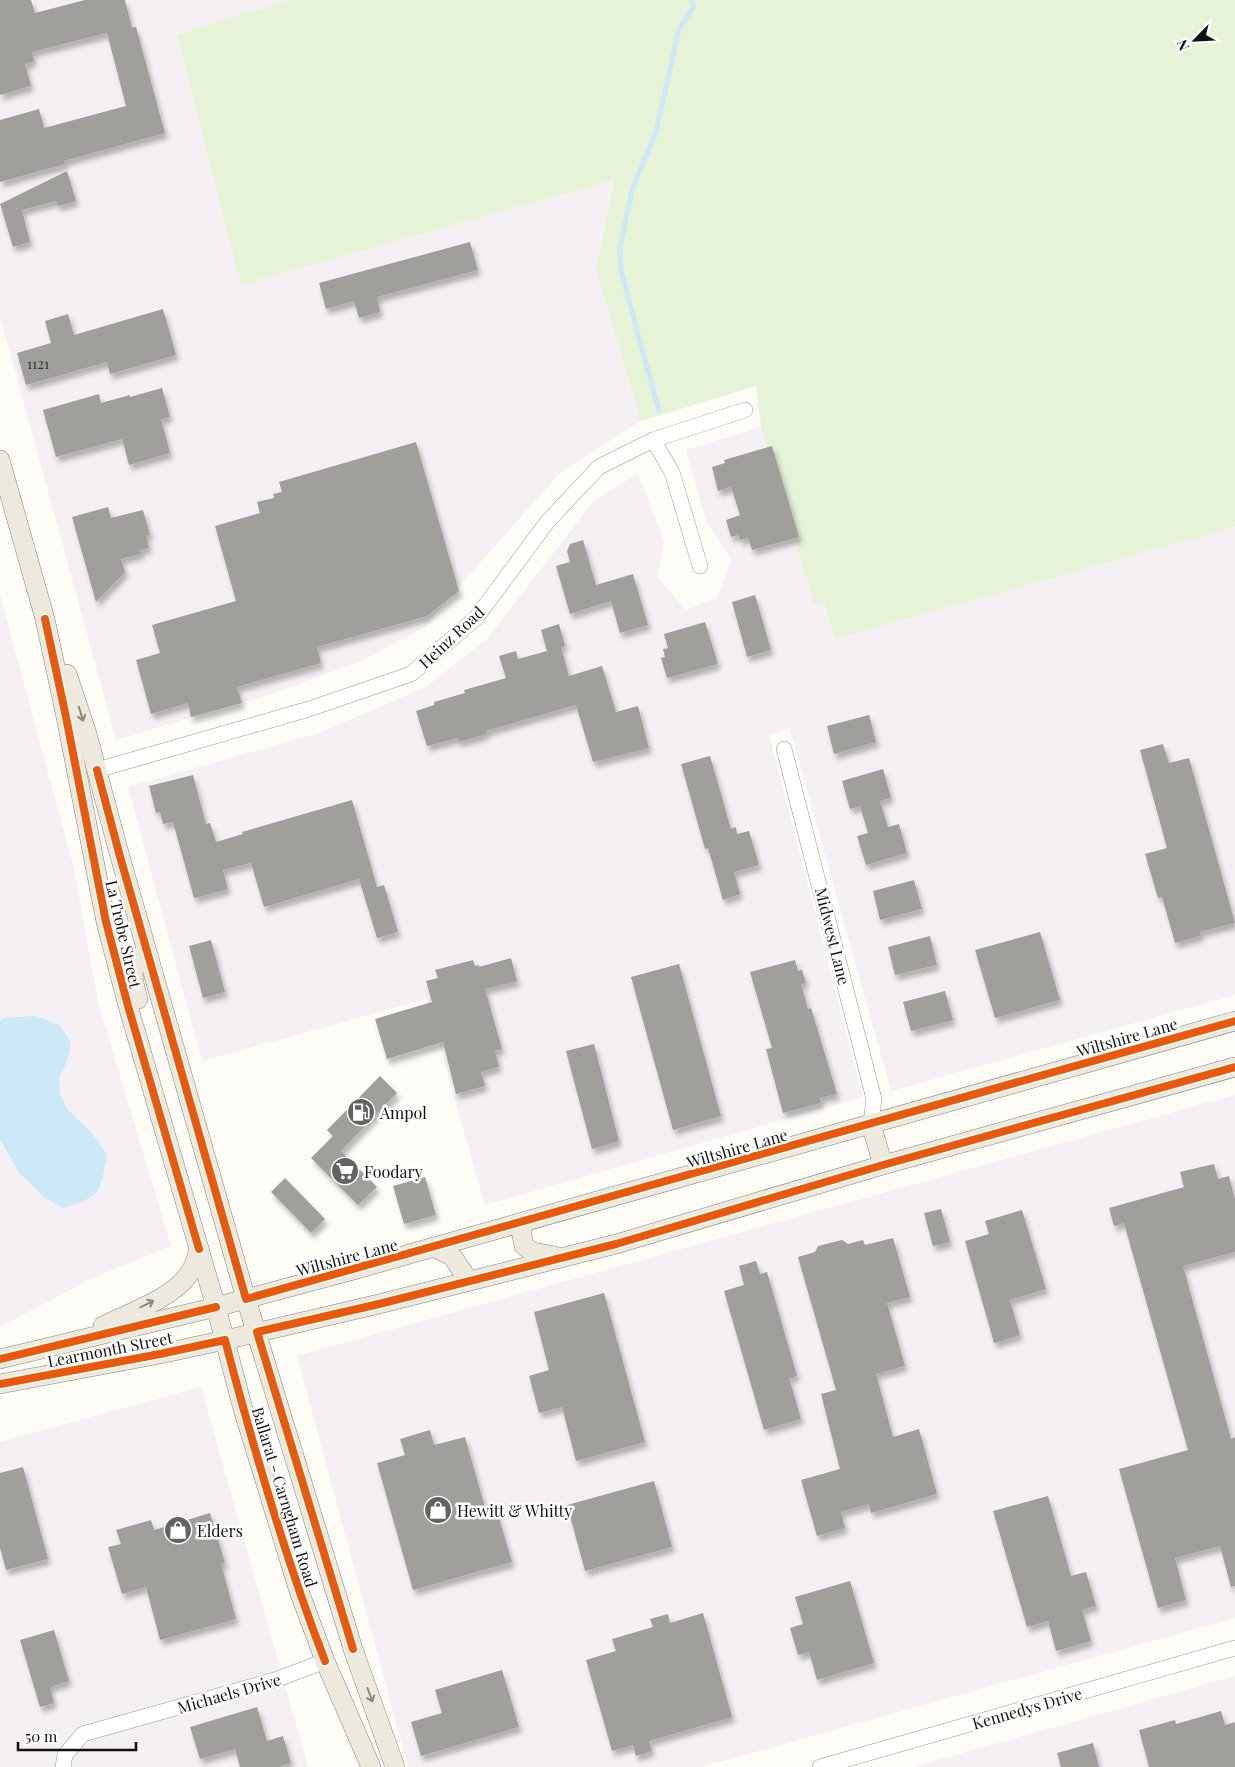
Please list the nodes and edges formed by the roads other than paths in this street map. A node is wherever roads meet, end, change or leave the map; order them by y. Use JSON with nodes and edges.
{"nodes":[{"id":1,"x":745,"y":410,"type":"dead end"},
{"id":2,"x":653,"y":440,"type":"junction"},
{"id":3,"x":0,"y":460,"type":"edge"},
{"id":4,"x":700,"y":566,"type":"dead end"},
{"id":5,"x":45,"y":620,"type":"junction"},
{"id":6,"x":784,"y":749,"type":"dead end"},
{"id":7,"x":97,"y":770,"type":"junction"},
{"id":8,"x":100,"y":895,"type":"junction"},
{"id":9,"x":147,"y":952,"type":"junction"},
{"id":10,"x":1235,"y":1021,"type":"edge"},
{"id":11,"x":174,"y":1049,"type":"junction"},
{"id":12,"x":156,"y":1058,"type":"junction"},
{"id":13,"x":1235,"y":1067,"type":"edge"},
{"id":14,"x":871,"y":1124,"type":"junction"},
{"id":15,"x":165,"y":1134,"type":"junction"},
{"id":16,"x":883,"y":1165,"type":"junction"},
{"id":17,"x":526,"y":1221,"type":"junction"},
{"id":18,"x":432,"y":1247,"type":"junction"},
{"id":19,"x":199,"y":1248,"type":"junction"},
{"id":20,"x":564,"y":1256,"type":"junction"},
{"id":21,"x":470,"y":1281,"type":"junction"},
{"id":22,"x":246,"y":1298,"type":"junction"},
{"id":23,"x":216,"y":1307,"type":"junction"},
{"id":24,"x":257,"y":1332,"type":"junction"},
{"id":25,"x":225,"y":1340,"type":"junction"},
{"id":26,"x":72,"y":1341,"type":"junction"},
{"id":27,"x":0,"y":1358,"type":"edge"},
{"id":28,"x":0,"y":1384,"type":"edge"},
{"id":29,"x":1235,"y":1648,"type":"edge"},
{"id":30,"x":353,"y":1649,"type":"junction"},
{"id":31,"x":325,"y":1661,"type":"junction"},
{"id":32,"x":63,"y":1767,"type":"edge"},
{"id":33,"x":371,"y":1767,"type":"edge"},
{"id":34,"x":394,"y":1767,"type":"edge"},
{"id":35,"x":820,"y":1767,"type":"edge"}],
"edges":[{"from":1,"to":2,"type":"street","name":"Heinz Road"},
{"from":2,"to":4,"type":"street"},
{"from":2,"to":7,"type":"street","name":"Heinz Road"},
{"from":3,"to":5,"type":"main road","name":"La Trobe Street"},
{"from":5,"to":7,"type":"main road","name":"La Trobe Street","one_way":true},
{"from":5,"to":8,"type":"main road","name":"La Trobe Street"},
{"from":6,"to":14,"type":"street","name":"Midwest Lane"},
{"from":7,"to":8,"type":"main road"},
{"from":7,"to":9,"type":"main road","name":"La Trobe Street"},
{"from":8,"to":15,"type":"main road","name":"La Trobe Street"},
{"from":9,"to":11,"type":"main road","name":"La Trobe Street"},
{"from":9,"to":12,"type":"main road"},
{"from":10,"to":14,"type":"main road","name":"Wiltshire Lane"},
{"from":11,"to":12,"type":"main road"},
{"from":11,"to":22,"type":"main road","name":"La Trobe Street"},
{"from":12,"to":15,"type":"main road"},
{"from":13,"to":16,"type":"main road"},
{"from":14,"to":16,"type":"main road"},
{"from":14,"to":17,"type":"main road","name":"Wiltshire Lane"},
{"from":15,"to":19,"type":"main road","name":"La Trobe Street"},
{"from":16,"to":20,"type":"main road"},
{"from":17,"to":18,"type":"main road","name":"Wiltshire Lane"},
{"from":17,"to":20,"type":"main road"},
{"from":18,"to":21,"type":"main road"},
{"from":18,"to":22,"type":"main road","name":"Wiltshire Lane"},
{"from":19,"to":23,"type":"main road","name":"La Trobe Street"},
{"from":26,"to":19,"type":"main road","one_way":true},
{"from":20,"to":21,"type":"main road"},
{"from":21,"to":24,"type":"main road"},
{"from":22,"to":23,"type":"main road","name":"Wiltshire Lane"},
{"from":22,"to":24,"type":"main road","name":"Ballarat - Carngham Road"},
{"from":23,"to":25,"type":"main road","name":"Ballarat - Carngham Road"},
{"from":23,"to":26,"type":"main road","name":"Learmonth Street"},
{"from":24,"to":25,"type":"main road"},
{"from":24,"to":30,"type":"main road","name":"Ballarat - Carngham Road"},
{"from":25,"to":28,"type":"main road","name":"Learmonth Street"},
{"from":25,"to":31,"type":"main road","name":"Ballarat - Carngham Road"},
{"from":26,"to":27,"type":"main road","name":"Learmonth Street"},
{"from":29,"to":35,"type":"street","name":"Kennedys Drive"},
{"from":30,"to":31,"type":"main road"},
{"from":30,"to":34,"type":"main road","name":"Ballarat - Carngham Road","one_way":true},
{"from":31,"to":32,"type":"street","name":"Michaels Drive"},
{"from":31,"to":33,"type":"main road","name":"Ballarat - Carngham Road"}]}
